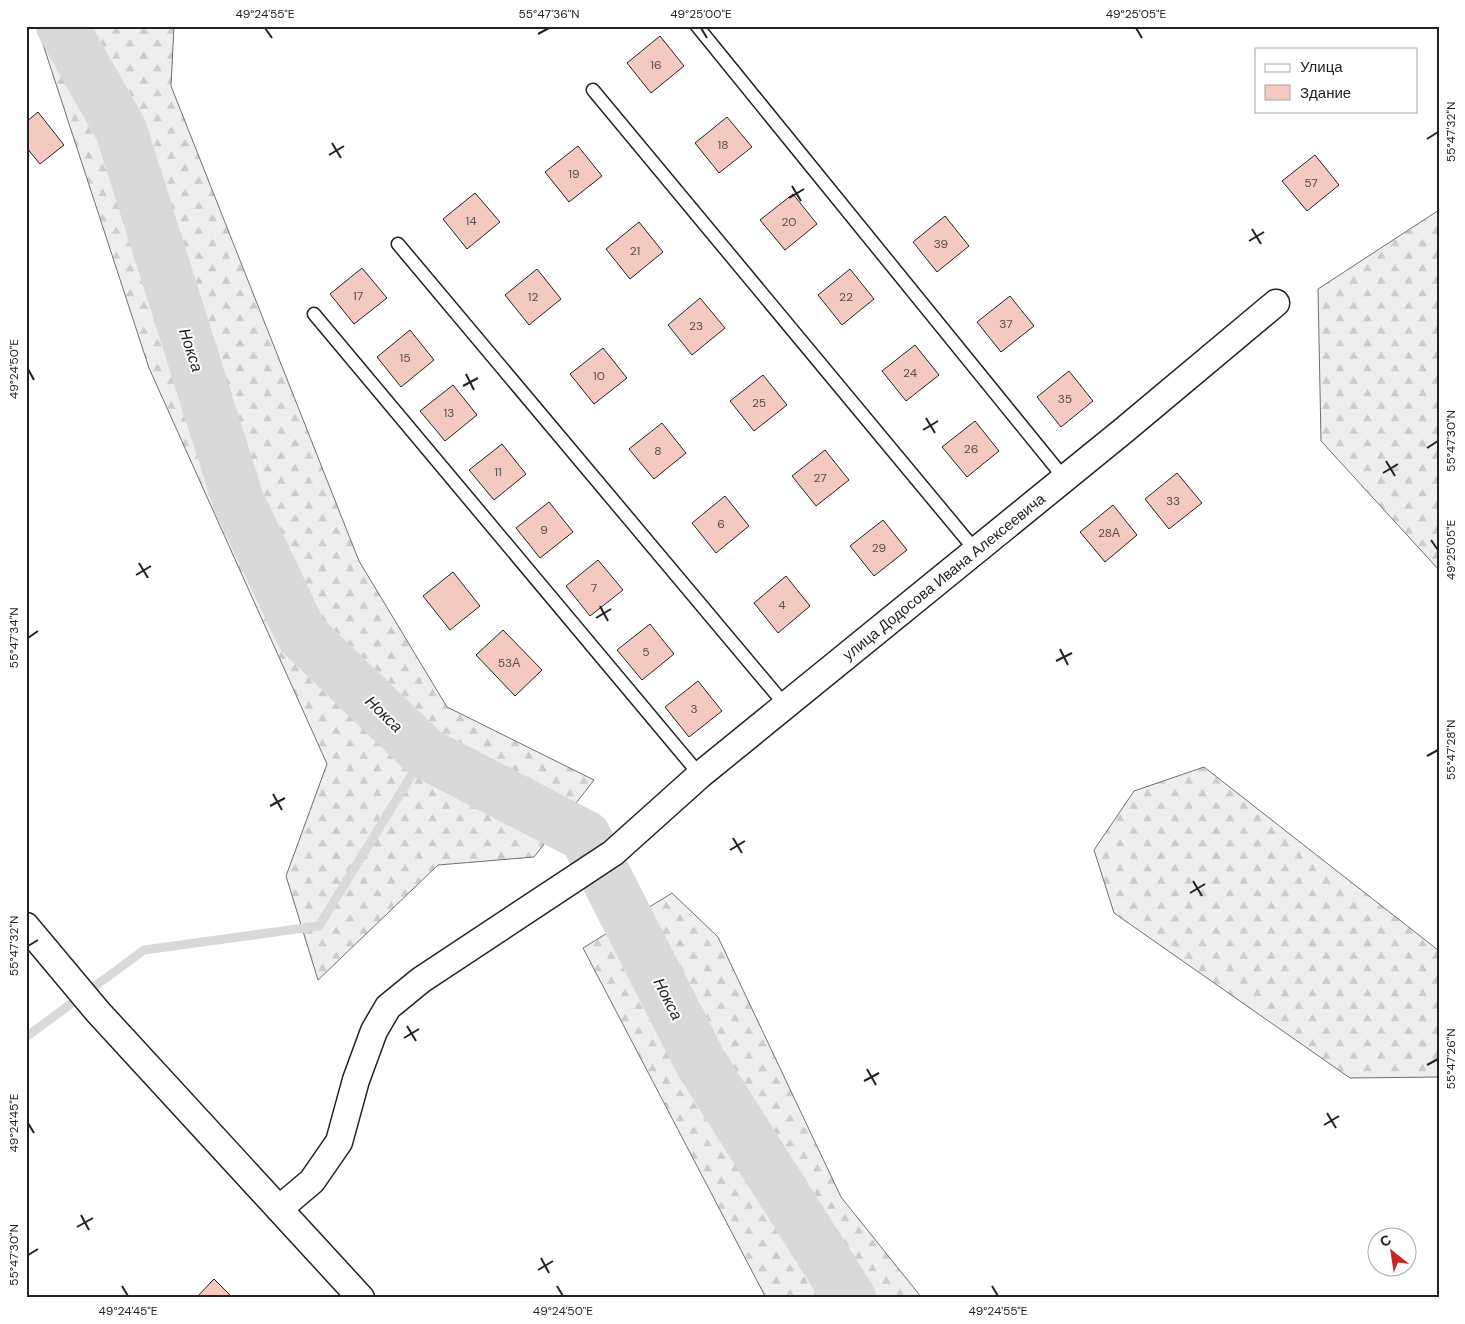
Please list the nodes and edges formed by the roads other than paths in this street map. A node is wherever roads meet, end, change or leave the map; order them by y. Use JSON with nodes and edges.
{"nodes":[{"id":1,"x":697,"y":26,"type":"edge"},
{"id":2,"x":593,"y":90,"type":"dead end"},
{"id":3,"x":398,"y":244,"type":"dead end"},
{"id":4,"x":1276,"y":303,"type":"dead end"},
{"id":5,"x":314,"y":314,"type":"dead end"},
{"id":6,"x":1065,"y":479,"type":"junction"},
{"id":7,"x":976,"y":551,"type":"junction"},
{"id":8,"x":786,"y":706,"type":"junction"},
{"id":9,"x":700,"y":775,"type":"junction"},
{"id":10,"x":38,"y":947,"type":"edge"},
{"id":11,"x":279,"y":1209,"type":"junction"},
{"id":12,"x":361,"y":1298,"type":"edge"}],
"edges":[{"from":1,"to":6,"type":"lane"},
{"from":2,"to":7,"type":"lane"},
{"from":3,"to":8,"type":"lane"},
{"from":4,"to":6,"type":"street","name":"улица Додосова Ивана Алексеевича"},
{"from":5,"to":9,"type":"lane"},
{"from":6,"to":7,"type":"street","name":"улица Додосова Ивана Алексеевича"},
{"from":7,"to":8,"type":"street","name":"улица Додосова Ивана Алексеевича"},
{"from":8,"to":9,"type":"street","name":"улица Додосова Ивана Алексеевича"},
{"from":9,"to":11,"type":"street","name":"улица Додосова Ивана Алексеевича"},
{"from":10,"to":11,"type":"street"},
{"from":11,"to":12,"type":"street"}]}
